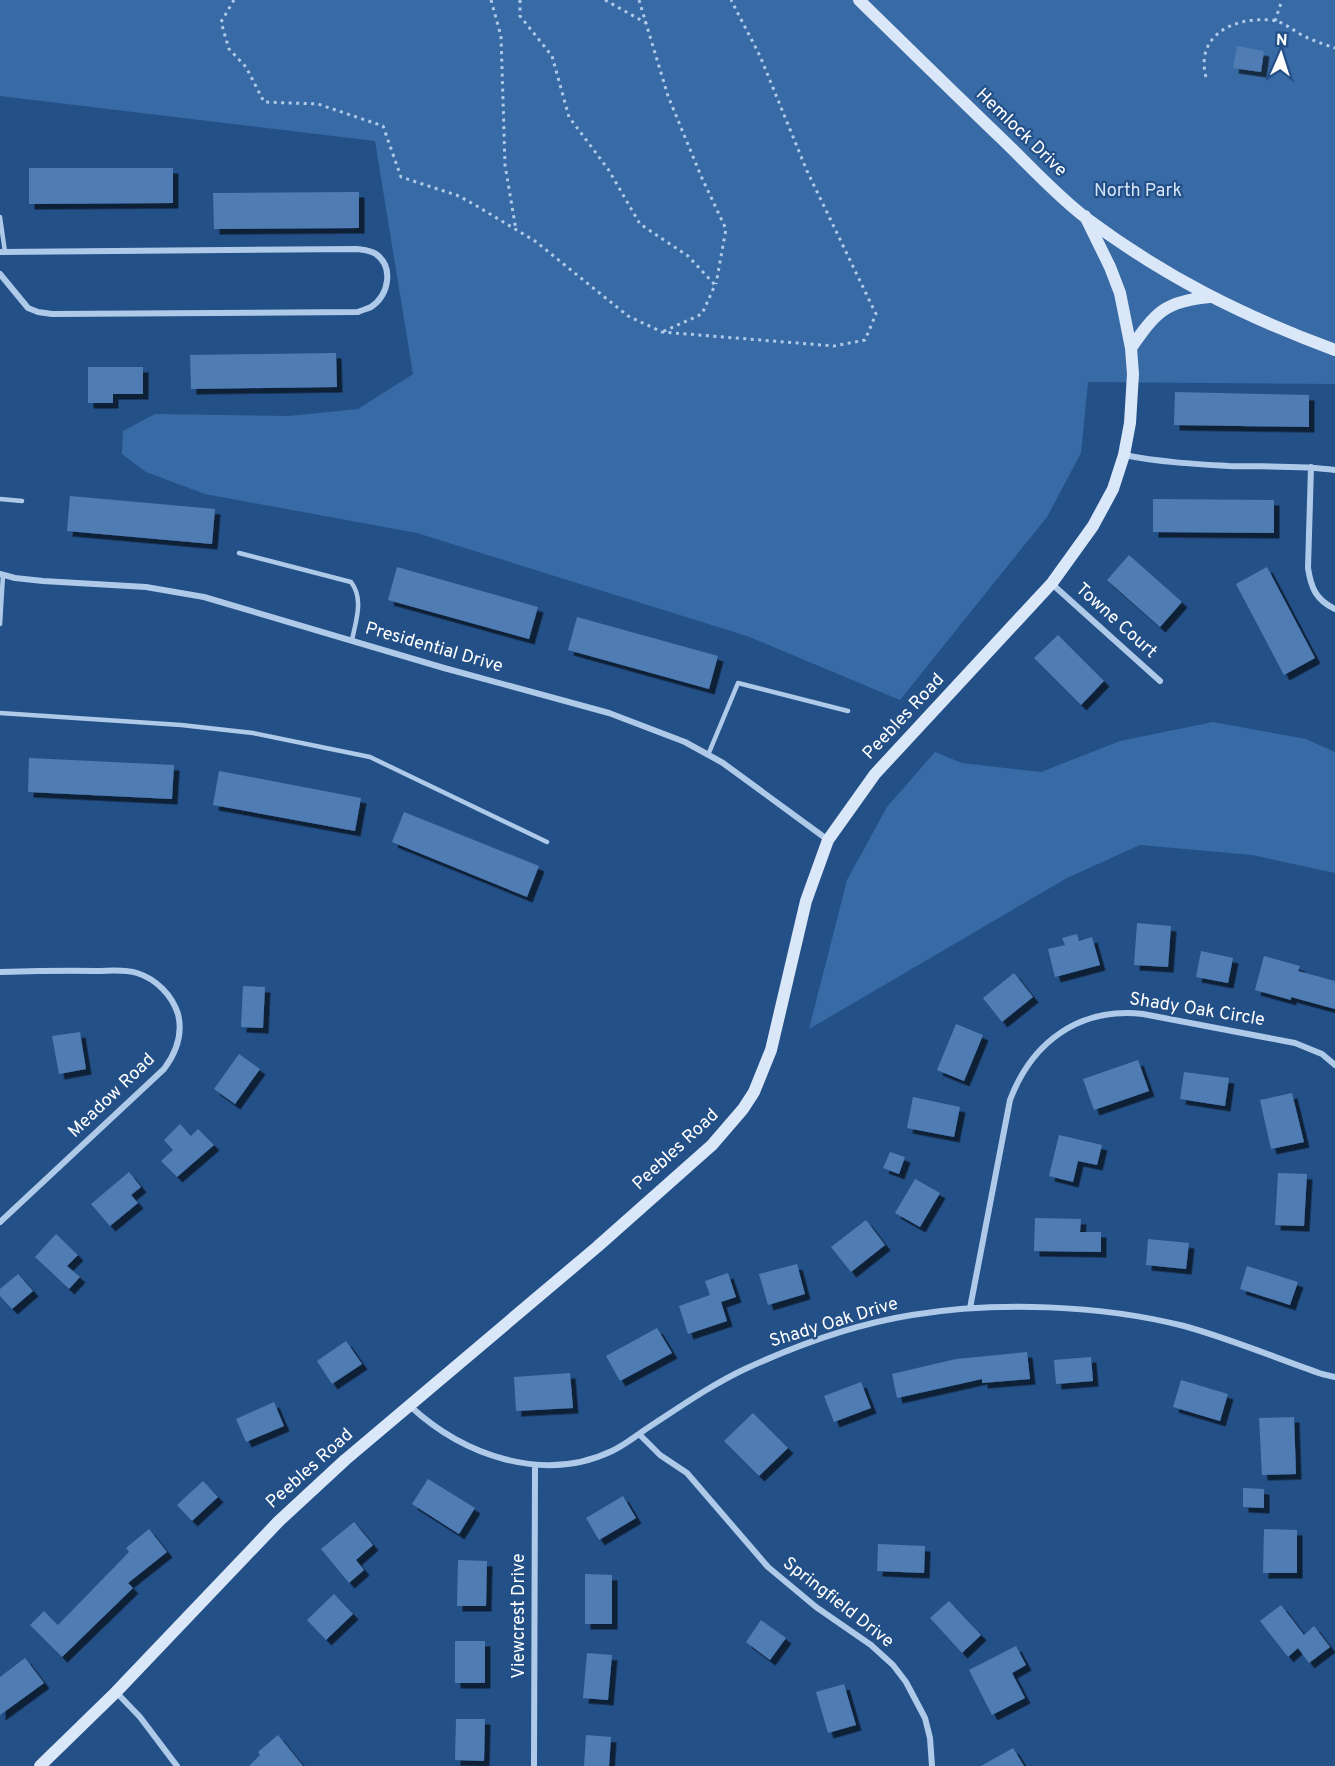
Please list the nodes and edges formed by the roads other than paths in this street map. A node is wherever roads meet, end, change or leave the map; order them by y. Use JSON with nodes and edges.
{"nodes":[{"id":1,"x":859,"y":0,"type":"edge"},
{"id":2,"x":1084,"y":216,"type":"junction"},
{"id":3,"x":0,"y":217,"type":"edge"},
{"id":4,"x":2,"y":252,"type":"edge"},
{"id":5,"x":0,"y":274,"type":"edge"},
{"id":6,"x":1210,"y":297,"type":"junction"},
{"id":7,"x":1131,"y":348,"type":"junction"},
{"id":8,"x":1335,"y":350,"type":"edge"},
{"id":9,"x":1124,"y":455,"type":"junction"},
{"id":10,"x":1311,"y":467,"type":"junction"},
{"id":11,"x":1335,"y":470,"type":"edge"},
{"id":12,"x":0,"y":499,"type":"edge"},
{"id":13,"x":22,"y":501,"type":"dead end"},
{"id":14,"x":238,"y":554,"type":"dead end"},
{"id":15,"x":2,"y":574,"type":"edge"},
{"id":16,"x":1052,"y":583,"type":"junction"},
{"id":17,"x":1335,"y":609,"type":"edge"},
{"id":18,"x":0,"y":624,"type":"edge"},
{"id":19,"x":352,"y":640,"type":"junction"},
{"id":20,"x":1160,"y":681,"type":"dead end"},
{"id":21,"x":848,"y":711,"type":"dead end"},
{"id":22,"x":0,"y":713,"type":"edge"},
{"id":23,"x":708,"y":755,"type":"junction"},
{"id":24,"x":828,"y":840,"type":"junction"},
{"id":25,"x":547,"y":842,"type":"dead end"},
{"id":26,"x":0,"y":972,"type":"edge"},
{"id":27,"x":1335,"y":1065,"type":"edge"},
{"id":28,"x":0,"y":1222,"type":"edge"},
{"id":29,"x":970,"y":1308,"type":"junction"},
{"id":30,"x":1335,"y":1377,"type":"edge"},
{"id":31,"x":410,"y":1406,"type":"junction"},
{"id":32,"x":639,"y":1434,"type":"junction"},
{"id":33,"x":535,"y":1465,"type":"junction"},
{"id":34,"x":116,"y":1692,"type":"junction"},
{"id":35,"x":40,"y":1766,"type":"edge"},
{"id":36,"x":177,"y":1766,"type":"edge"},
{"id":37,"x":534,"y":1766,"type":"edge"},
{"id":38,"x":932,"y":1766,"type":"edge"}],
"edges":[{"from":1,"to":2,"type":"street","name":"Hemlock Drive"},
{"from":2,"to":6,"type":"street","name":"Hemlock Drive"},
{"from":2,"to":7,"type":"street","name":"Peebles Road"},
{"from":3,"to":4,"type":"lane"},
{"from":4,"to":5,"type":"street"},
{"from":6,"to":7,"type":"street"},
{"from":6,"to":8,"type":"street","name":"Hemlock Drive"},
{"from":7,"to":9,"type":"street","name":"Peebles Road"},
{"from":9,"to":10,"type":"street"},
{"from":9,"to":16,"type":"street","name":"Peebles Road"},
{"from":10,"to":11,"type":"street"},
{"from":10,"to":17,"type":"street"},
{"from":12,"to":13,"type":"lane"},
{"from":14,"to":19,"type":"lane"},
{"from":15,"to":18,"type":"lane"},
{"from":15,"to":19,"type":"street","name":"Presidential Drive"},
{"from":16,"to":20,"type":"street","name":"Towne Court"},
{"from":16,"to":24,"type":"street","name":"Peebles Road"},
{"from":19,"to":23,"type":"street","name":"Presidential Drive"},
{"from":21,"to":23,"type":"lane"},
{"from":22,"to":25,"type":"lane"},
{"from":23,"to":24,"type":"street","name":"Presidential Drive"},
{"from":24,"to":31,"type":"street","name":"Peebles Road"},
{"from":26,"to":28,"type":"street","name":"Meadow Road"},
{"from":27,"to":29,"type":"street","name":"Shady Oak Circle"},
{"from":29,"to":30,"type":"street","name":"Shady Oak Drive"},
{"from":29,"to":32,"type":"street","name":"Shady Oak Drive"},
{"from":31,"to":33,"type":"street","name":"Shady Oak Drive"},
{"from":31,"to":34,"type":"street","name":"Peebles Road"},
{"from":32,"to":33,"type":"street","name":"Shady Oak Drive"},
{"from":32,"to":38,"type":"street","name":"Springfield Drive"},
{"from":33,"to":37,"type":"street","name":"Viewcrest Drive"},
{"from":34,"to":35,"type":"street","name":"Peebles Road"},
{"from":34,"to":36,"type":"street"}]}
